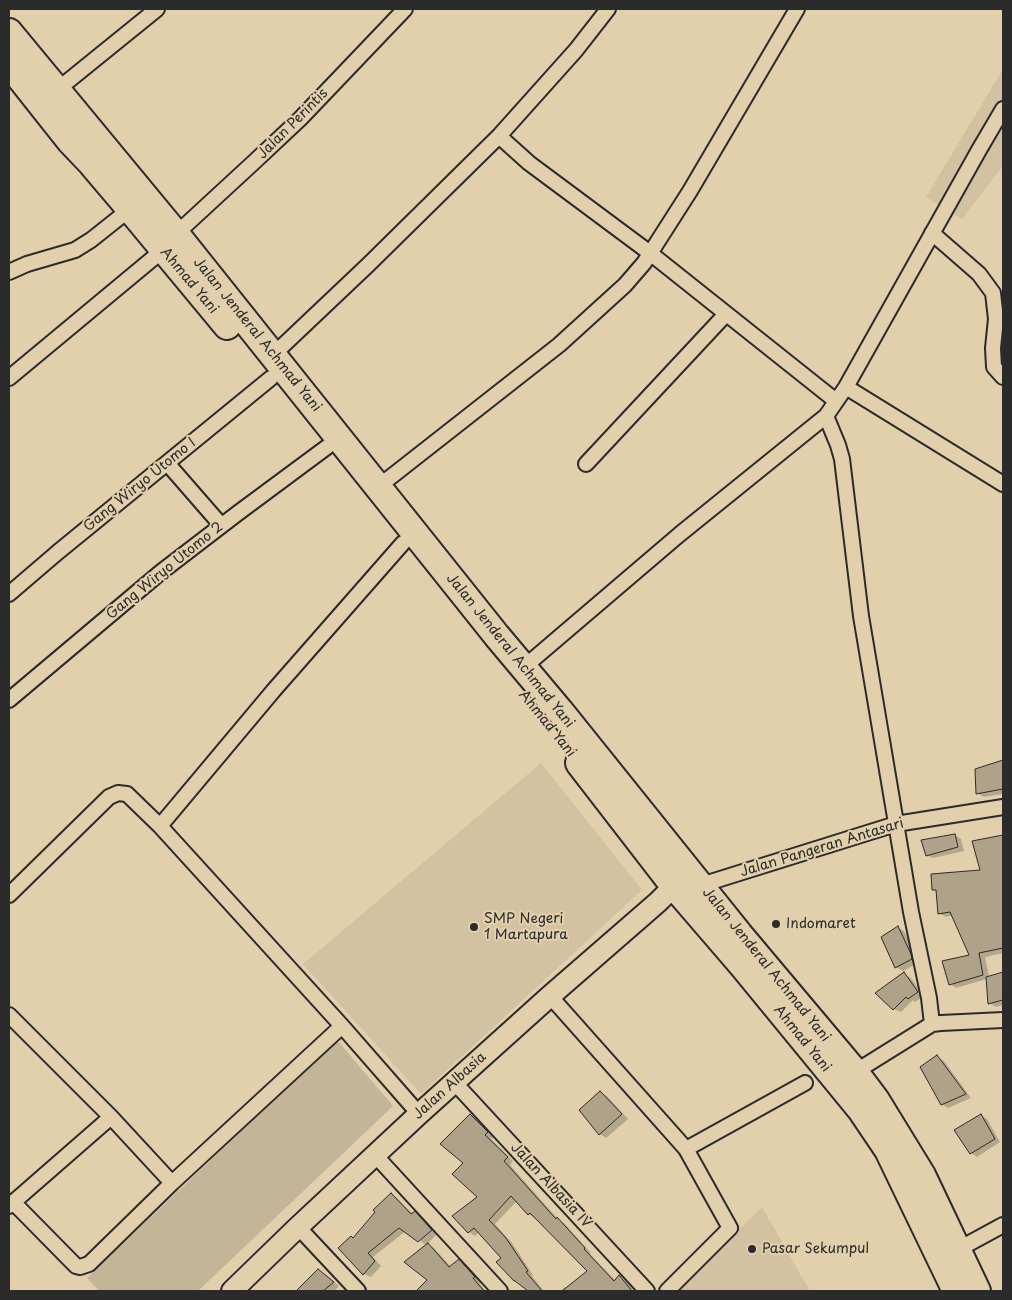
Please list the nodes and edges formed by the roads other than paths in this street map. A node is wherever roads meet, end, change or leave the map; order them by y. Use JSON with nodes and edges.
{"nodes":[{"id":1,"x":157,"y":9,"type":"edge"},
{"id":2,"x":405,"y":9,"type":"edge"},
{"id":3,"x":608,"y":9,"type":"edge"},
{"id":4,"x":796,"y":9,"type":"edge"},
{"id":5,"x":9,"y":32,"type":"edge"},
{"id":6,"x":9,"y":64,"type":"edge"},
{"id":7,"x":57,"y":90,"type":"junction"},
{"id":8,"x":1003,"y":109,"type":"edge"},
{"id":9,"x":499,"y":136,"type":"junction"},
{"id":10,"x":98,"y":156,"type":"junction"},
{"id":11,"x":120,"y":183,"type":"junction"},
{"id":12,"x":130,"y":209,"type":"junction"},
{"id":13,"x":932,"y":233,"type":"junction"},
{"id":14,"x":170,"y":242,"type":"junction"},
{"id":15,"x":650,"y":254,"type":"junction"},
{"id":16,"x":9,"y":272,"type":"edge"},
{"id":17,"x":726,"y":314,"type":"junction"},
{"id":18,"x":272,"y":366,"type":"junction"},
{"id":19,"x":1003,"y":377,"type":"edge"},
{"id":20,"x":9,"y":378,"type":"edge"},
{"id":21,"x":846,"y":387,"type":"junction"},
{"id":22,"x":836,"y":401,"type":"junction"},
{"id":23,"x":826,"y":416,"type":"junction"},
{"id":24,"x":327,"y":447,"type":"junction"},
{"id":25,"x":167,"y":463,"type":"junction"},
{"id":26,"x":586,"y":464,"type":"dead end"},
{"id":27,"x":1003,"y":484,"type":"edge"},
{"id":28,"x":378,"y":487,"type":"junction"},
{"id":29,"x":221,"y":525,"type":"junction"},
{"id":30,"x":403,"y":543,"type":"junction"},
{"id":31,"x":9,"y":594,"type":"edge"},
{"id":32,"x":523,"y":668,"type":"junction"},
{"id":33,"x":9,"y":700,"type":"edge"},
{"id":34,"x":1003,"y":807,"type":"edge"},
{"id":35,"x":896,"y":824,"type":"junction"},
{"id":36,"x":160,"y":826,"type":"junction"},
{"id":37,"x":701,"y":885,"type":"junction"},
{"id":38,"x":674,"y":886,"type":"junction"},
{"id":39,"x":9,"y":895,"type":"edge"},
{"id":40,"x":550,"y":996,"type":"junction"},
{"id":41,"x":786,"y":1003,"type":"junction"},
{"id":42,"x":9,"y":1015,"type":"edge"},
{"id":43,"x":1003,"y":1020,"type":"edge"},
{"id":44,"x":932,"y":1024,"type":"junction"},
{"id":45,"x":342,"y":1026,"type":"junction"},
{"id":46,"x":855,"y":1072,"type":"junction"},
{"id":47,"x":454,"y":1082,"type":"junction"},
{"id":48,"x":804,"y":1084,"type":"dead end"},
{"id":49,"x":419,"y":1114,"type":"junction"},
{"id":50,"x":111,"y":1118,"type":"junction"},
{"id":51,"x":686,"y":1149,"type":"junction"},
{"id":52,"x":375,"y":1155,"type":"junction"},
{"id":53,"x":172,"y":1183,"type":"junction"},
{"id":54,"x":11,"y":1204,"type":"edge"},
{"id":55,"x":1003,"y":1225,"type":"edge"},
{"id":56,"x":298,"y":1227,"type":"junction"},
{"id":57,"x":957,"y":1250,"type":"junction"},
{"id":58,"x":232,"y":1291,"type":"edge"},
{"id":59,"x":358,"y":1291,"type":"edge"},
{"id":60,"x":500,"y":1291,"type":"edge"},
{"id":61,"x":647,"y":1291,"type":"edge"},
{"id":62,"x":667,"y":1291,"type":"edge"},
{"id":63,"x":956,"y":1291,"type":"edge"},
{"id":64,"x":977,"y":1291,"type":"edge"}],
"edges":[{"from":1,"to":7,"type":"street"},
{"from":2,"to":14,"type":"street","name":"Jalan Perintis"},
{"from":3,"to":9,"type":"street","name":"Gang Wiryo Utomo I"},
{"from":4,"to":15,"type":"street"},
{"from":5,"to":7,"type":"highway"},
{"from":6,"to":10,"type":"highway","name":"Ahmad Yani"},
{"from":7,"to":10,"type":"highway"},
{"from":8,"to":13,"type":"street"},
{"from":9,"to":15,"type":"street"},
{"from":9,"to":18,"type":"street","name":"Gang Wiryo Utomo I"},
{"from":10,"to":11,"type":"highway","name":"Ahmad Yani"},
{"from":11,"to":12,"type":"highway","name":"Ahmad Yani"},
{"from":11,"to":14,"type":"highway","name":"Jalan Jenderal Achmad Yani"},
{"from":12,"to":14,"type":"highway","name":"Ahmad Yani"},
{"from":12,"to":16,"type":"street"},
{"from":13,"to":19,"type":"street"},
{"from":13,"to":21,"type":"street"},
{"from":14,"to":18,"type":"highway","name":"Jalan Jenderal Achmad Yani"},
{"from":14,"to":20,"type":"street","name":"Jalan Perintis"},
{"from":15,"to":17,"type":"street"},
{"from":15,"to":28,"type":"street"},
{"from":17,"to":22,"type":"street"},
{"from":17,"to":26,"type":"street"},
{"from":18,"to":24,"type":"highway","name":"Ahmad Yani"},
{"from":18,"to":25,"type":"street","name":"Gang Wiryo Utomo I"},
{"from":18,"to":28,"type":"highway","name":"Jalan Jenderal Achmad Yani"},
{"from":21,"to":22,"type":"street"},
{"from":21,"to":27,"type":"street"},
{"from":22,"to":23,"type":"street"},
{"from":23,"to":32,"type":"street"},
{"from":23,"to":35,"type":"street"},
{"from":24,"to":29,"type":"street","name":"Gang Wiryo Utomo 2"},
{"from":24,"to":30,"type":"highway","name":"Ahmad Yani"},
{"from":25,"to":29,"type":"street"},
{"from":25,"to":31,"type":"street","name":"Gang Wiryo Utomo I"},
{"from":28,"to":32,"type":"highway","name":"Jalan Jenderal Achmad Yani"},
{"from":29,"to":33,"type":"street","name":"Gang Wiryo Utomo 2"},
{"from":30,"to":36,"type":"street"},
{"from":30,"to":38,"type":"highway","name":"Ahmad Yani"},
{"from":32,"to":37,"type":"highway","name":"Jalan Jenderal Achmad Yani"},
{"from":34,"to":35,"type":"street","name":"Jalan Pangeran Antasari"},
{"from":35,"to":37,"type":"street","name":"Jalan Pangeran Antasari"},
{"from":35,"to":44,"type":"street"},
{"from":36,"to":39,"type":"street"},
{"from":36,"to":45,"type":"street"},
{"from":37,"to":41,"type":"highway","name":"Jalan Jenderal Achmad Yani"},
{"from":38,"to":40,"type":"street","name":"Jalan Albasia"},
{"from":38,"to":41,"type":"highway","name":"Ahmad Yani"},
{"from":40,"to":47,"type":"street","name":"Jalan Albasia"},
{"from":40,"to":51,"type":"street"},
{"from":41,"to":46,"type":"highway","name":"Jalan Jenderal Achmad Yani"},
{"from":41,"to":63,"type":"highway","name":"Ahmad Yani"},
{"from":42,"to":50,"type":"street"},
{"from":43,"to":44,"type":"street"},
{"from":44,"to":46,"type":"street"},
{"from":45,"to":49,"type":"street"},
{"from":45,"to":53,"type":"street"},
{"from":46,"to":57,"type":"highway","name":"Jalan Jenderal Achmad Yani"},
{"from":47,"to":49,"type":"street","name":"Jalan Albasia"},
{"from":47,"to":61,"type":"street","name":"Jalan Albasia IV"},
{"from":48,"to":51,"type":"street"},
{"from":49,"to":52,"type":"street","name":"Jalan Albasia"},
{"from":50,"to":53,"type":"street"},
{"from":50,"to":54,"type":"street"},
{"from":51,"to":62,"type":"street"},
{"from":52,"to":56,"type":"street","name":"Jalan Albasia"},
{"from":52,"to":60,"type":"street"},
{"from":53,"to":54,"type":"street"},
{"from":55,"to":57,"type":"street"},
{"from":56,"to":58,"type":"street","name":"Jalan Albasia"},
{"from":56,"to":59,"type":"street"},
{"from":57,"to":64,"type":"highway","name":"Jalan Jenderal Achmad Yani"}]}
